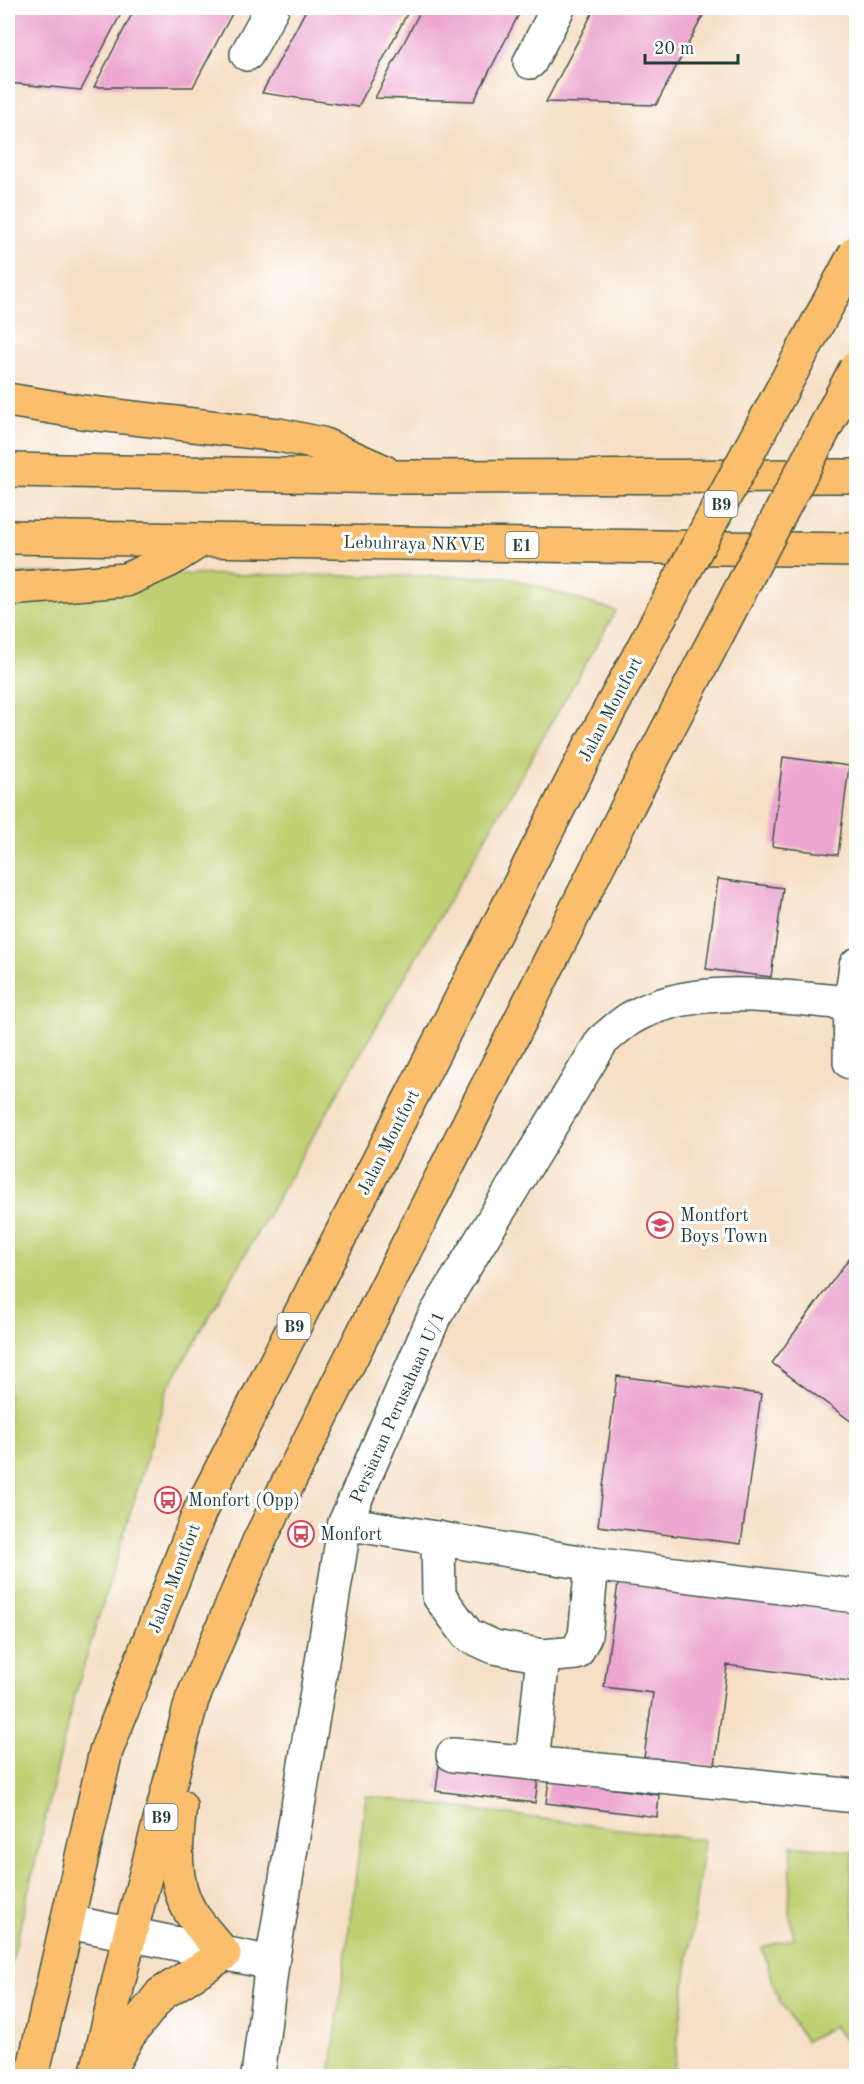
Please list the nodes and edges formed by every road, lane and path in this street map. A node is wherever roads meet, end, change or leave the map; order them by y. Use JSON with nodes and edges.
{"nodes":[{"id":1,"x":272,"y":8,"type":"edge"},
{"id":2,"x":558,"y":8,"type":"edge"},
{"id":3,"x":247,"y":54,"type":"dead end"},
{"id":4,"x":530,"y":62,"type":"dead end"},
{"id":5,"x":856,"y":252,"type":"edge"},
{"id":6,"x":856,"y":368,"type":"edge"},
{"id":7,"x":8,"y":400,"type":"edge"},
{"id":8,"x":8,"y":470,"type":"edge"},
{"id":9,"x":856,"y":476,"type":"edge"},
{"id":10,"x":398,"y":477,"type":"junction"},
{"id":11,"x":8,"y":537,"type":"edge"},
{"id":12,"x":201,"y":540,"type":"junction"},
{"id":13,"x":856,"y":550,"type":"edge"},
{"id":14,"x":8,"y":588,"type":"edge"},
{"id":15,"x":856,"y":965,"type":"edge"},
{"id":16,"x":851,"y":1003,"type":"junction"},
{"id":17,"x":850,"y":1062,"type":"dead end"},
{"id":18,"x":345,"y":1523,"type":"junction"},
{"id":19,"x":438,"y":1538,"type":"junction"},
{"id":20,"x":592,"y":1564,"type":"junction"},
{"id":21,"x":856,"y":1596,"type":"edge"},
{"id":22,"x":543,"y":1656,"type":"junction"},
{"id":23,"x":192,"y":1700,"type":"junction"},
{"id":24,"x":453,"y":1755,"type":"dead end"},
{"id":25,"x":531,"y":1763,"type":"junction"},
{"id":26,"x":856,"y":1796,"type":"edge"},
{"id":27,"x":69,"y":1922,"type":"junction"},
{"id":28,"x":130,"y":1934,"type":"junction"},
{"id":29,"x":224,"y":1954,"type":"junction"},
{"id":30,"x":272,"y":1963,"type":"junction"},
{"id":31,"x":32,"y":2076,"type":"edge"},
{"id":32,"x":96,"y":2076,"type":"edge"},
{"id":33,"x":105,"y":2076,"type":"edge"},
{"id":34,"x":258,"y":2076,"type":"edge"}],
"edges":[{"from":1,"to":3,"type":"street"},
{"from":2,"to":4,"type":"street"},
{"from":5,"to":27,"type":"main road","name":"Jalan Montfort","number":"B9","bridge":true},
{"from":6,"to":23,"type":"main road","number":"B9","bridge":true},
{"from":7,"to":10,"type":"main road"},
{"from":8,"to":10,"type":"main road"},
{"from":9,"to":10,"type":"main road"},
{"from":11,"to":12,"type":"main road","name":"Lebuhraya NKVE","number":"E1"},
{"from":12,"to":13,"type":"main road","name":"Lebuhraya NKVE","number":"E1"},
{"from":12,"to":14,"type":"main road"},
{"from":15,"to":16,"type":"street"},
{"from":16,"to":17,"type":"street"},
{"from":16,"to":18,"type":"street","name":"Persiaran Perusahaan U/1"},
{"from":18,"to":19,"type":"street"},
{"from":18,"to":30,"type":"street","name":"Persiaran Perusahaan U/1"},
{"from":19,"to":20,"type":"street"},
{"from":19,"to":22,"type":"street"},
{"from":20,"to":21,"type":"street"},
{"from":20,"to":22,"type":"street"},
{"from":22,"to":25,"type":"street"},
{"from":23,"to":28,"type":"main road","number":"B9"},
{"from":23,"to":29,"type":"main road"},
{"from":24,"to":25,"type":"street"},
{"from":25,"to":26,"type":"street"},
{"from":27,"to":28,"type":"street"},
{"from":27,"to":31,"type":"main road","name":"Jalan Montfort","number":"B9"},
{"from":28,"to":29,"type":"street"},
{"from":28,"to":32,"type":"main road","number":"B9"},
{"from":29,"to":30,"type":"street"},
{"from":29,"to":33,"type":"main road"},
{"from":30,"to":34,"type":"street","name":"Persiaran Perusahaan U/1"}]}
